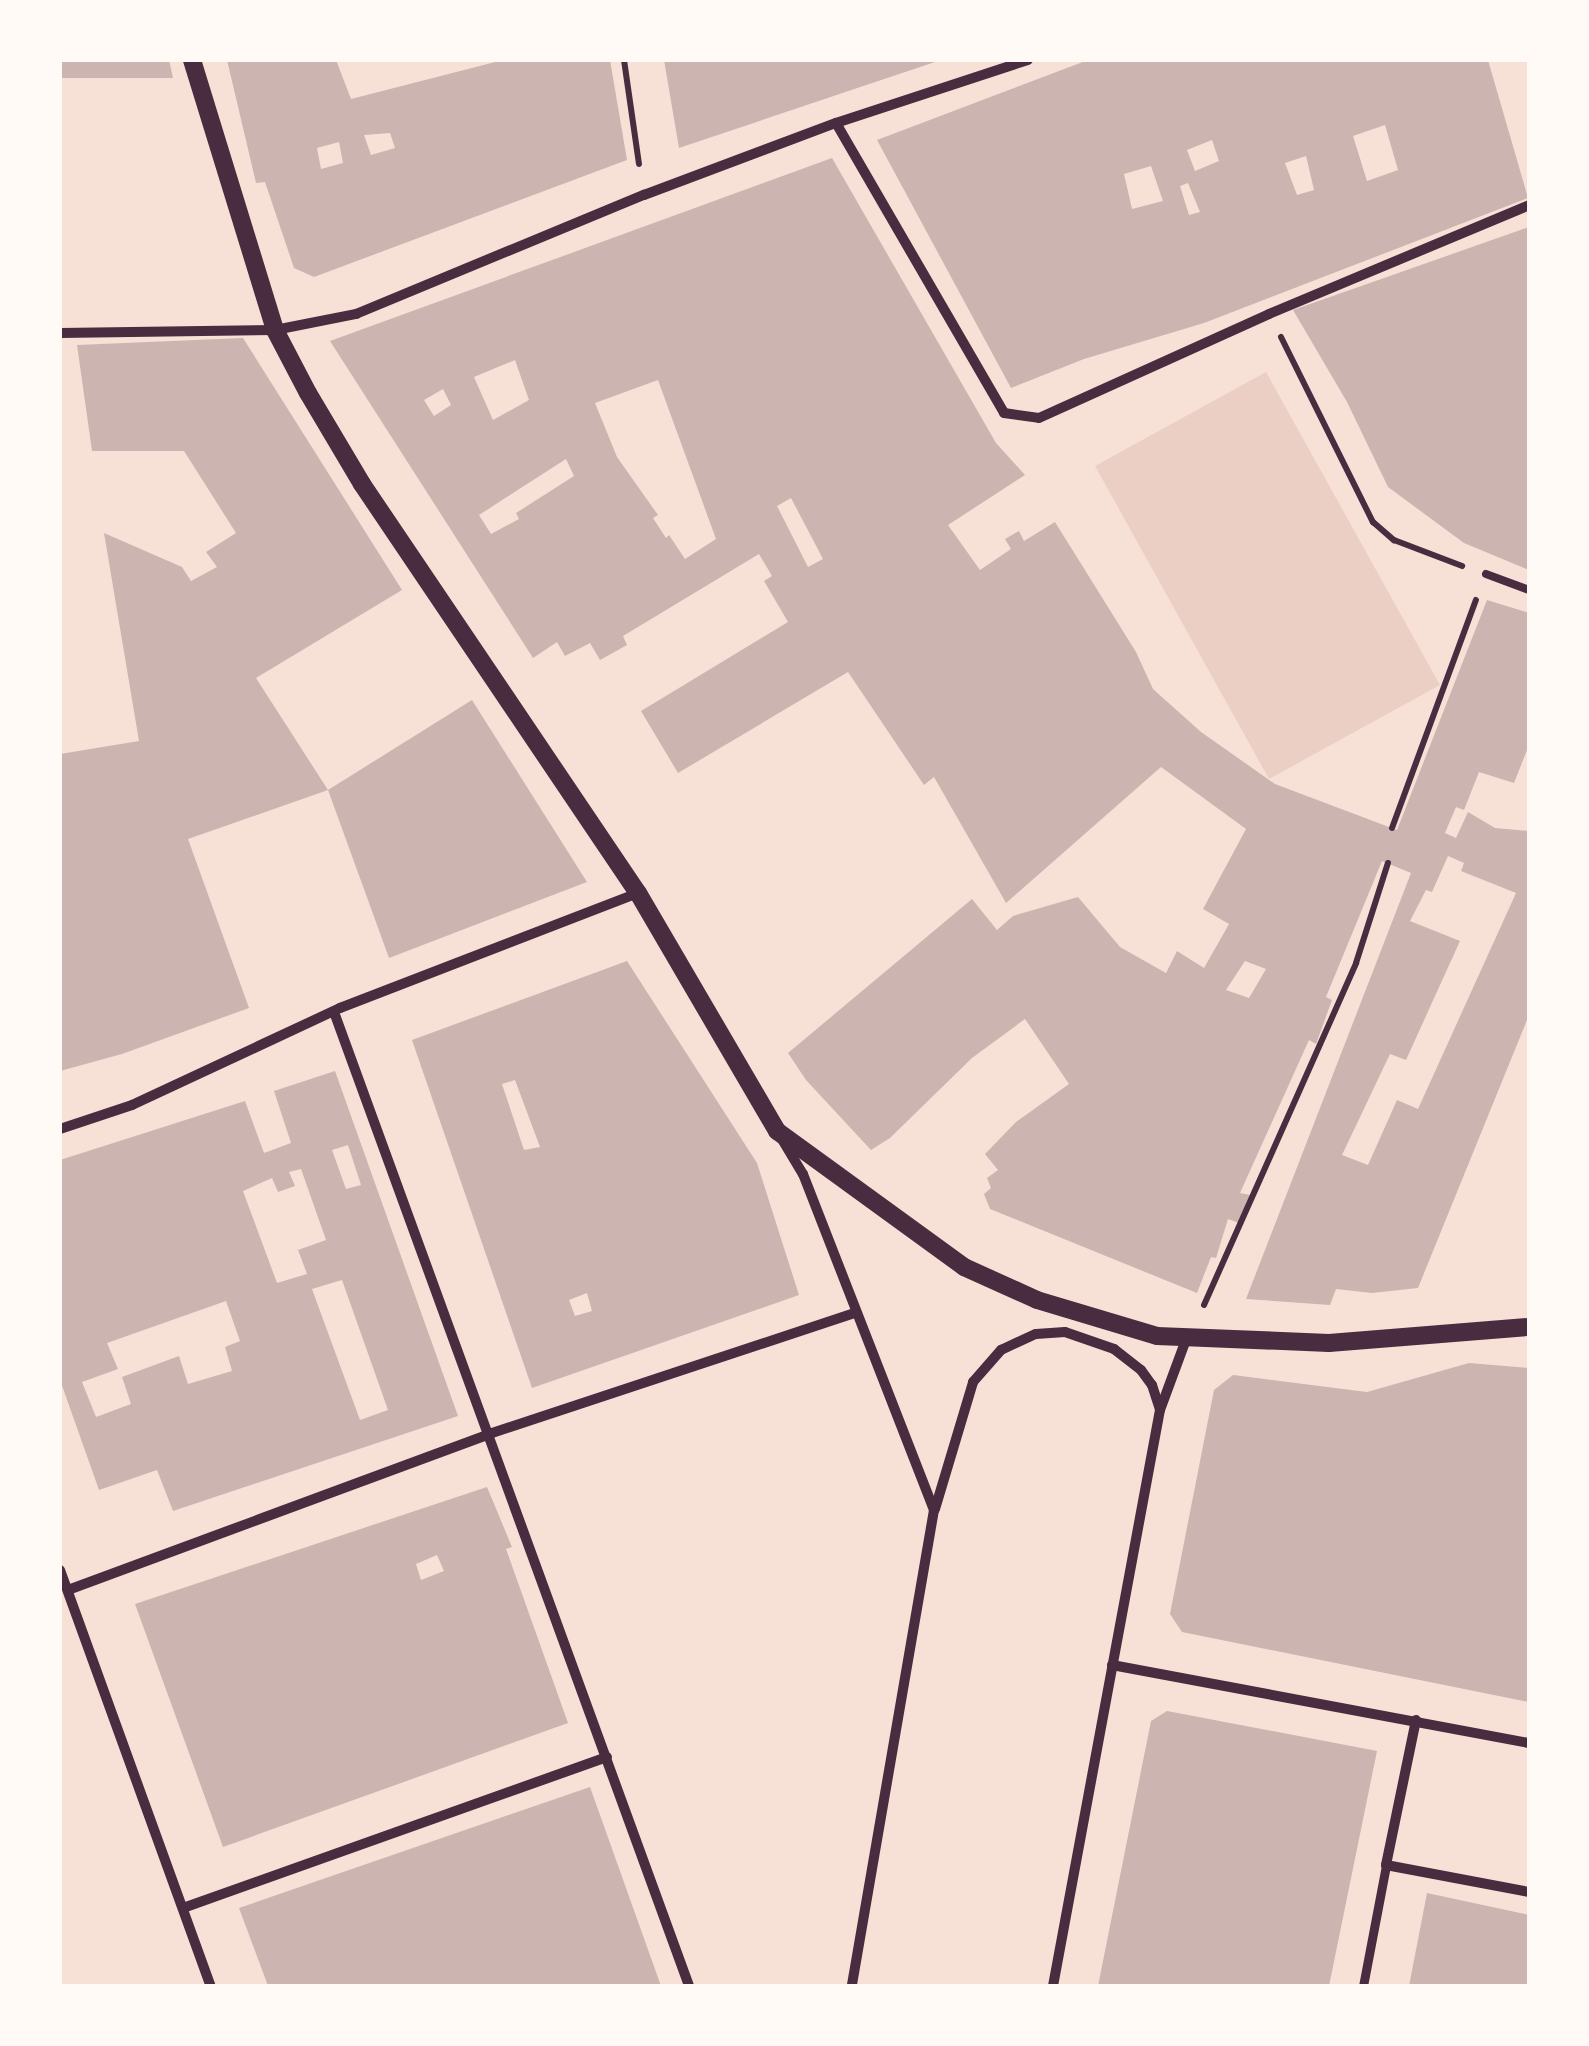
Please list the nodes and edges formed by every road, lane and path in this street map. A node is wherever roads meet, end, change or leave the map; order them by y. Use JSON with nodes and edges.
{"nodes":[{"id":1,"x":192,"y":60,"type":"edge"},
{"id":2,"x":624,"y":60,"type":"edge"},
{"id":3,"x":1028,"y":60,"type":"edge"},
{"id":4,"x":836,"y":123,"type":"junction"},
{"id":5,"x":644,"y":195,"type":"junction"},
{"id":6,"x":1529,"y":205,"type":"edge"},
{"id":7,"x":1269,"y":314,"type":"junction"},
{"id":8,"x":275,"y":330,"type":"junction"},
{"id":9,"x":60,"y":333,"type":"edge"},
{"id":10,"x":1486,"y":574,"type":"junction"},
{"id":11,"x":1529,"y":590,"type":"edge"},
{"id":12,"x":1392,"y":828,"type":"dead end"},
{"id":13,"x":1388,"y":863,"type":"dead end"},
{"id":14,"x":638,"y":893,"type":"junction"},
{"id":15,"x":334,"y":1012,"type":"junction"},
{"id":16,"x":60,"y":1129,"type":"edge"},
{"id":17,"x":777,"y":1131,"type":"junction"},
{"id":18,"x":855,"y":1313,"type":"junction"},
{"id":19,"x":1529,"y":1327,"type":"edge"},
{"id":20,"x":1187,"y":1337,"type":"junction"},
{"id":21,"x":1160,"y":1410,"type":"junction"},
{"id":22,"x":489,"y":1434,"type":"junction"},
{"id":23,"x":934,"y":1510,"type":"junction"},
{"id":24,"x":60,"y":1570,"type":"edge"},
{"id":25,"x":68,"y":1590,"type":"junction"},
{"id":26,"x":1112,"y":1665,"type":"junction"},
{"id":27,"x":1416,"y":1720,"type":"junction"},
{"id":28,"x":1529,"y":1743,"type":"edge"},
{"id":29,"x":607,"y":1757,"type":"junction"},
{"id":30,"x":1386,"y":1865,"type":"junction"},
{"id":31,"x":1529,"y":1892,"type":"edge"},
{"id":32,"x":183,"y":1908,"type":"junction"},
{"id":33,"x":211,"y":1986,"type":"edge"},
{"id":34,"x":688,"y":1986,"type":"edge"},
{"id":35,"x":852,"y":1986,"type":"edge"},
{"id":36,"x":1053,"y":1986,"type":"edge"},
{"id":37,"x":1363,"y":1986,"type":"edge"}],
"edges":[{"from":1,"to":8,"type":"street"},
{"from":2,"to":5,"type":"path"},
{"from":3,"to":4,"type":"street"},
{"from":4,"to":5,"type":"street"},
{"from":4,"to":7,"type":"street"},
{"from":5,"to":8,"type":"street"},
{"from":6,"to":7,"type":"street"},
{"from":7,"to":10,"type":"path"},
{"from":8,"to":9,"type":"street"},
{"from":8,"to":14,"type":"street"},
{"from":10,"to":11,"type":"lane"},
{"from":10,"to":12,"type":"path"},
{"from":13,"to":20,"type":"path"},
{"from":14,"to":15,"type":"street"},
{"from":14,"to":17,"type":"street"},
{"from":15,"to":16,"type":"street"},
{"from":15,"to":22,"type":"street"},
{"from":17,"to":18,"type":"street"},
{"from":17,"to":20,"type":"street"},
{"from":18,"to":22,"type":"street"},
{"from":18,"to":23,"type":"street"},
{"from":19,"to":20,"type":"street"},
{"from":20,"to":21,"type":"street"},
{"from":21,"to":23,"type":"street"},
{"from":21,"to":26,"type":"street"},
{"from":22,"to":25,"type":"street"},
{"from":22,"to":29,"type":"street"},
{"from":23,"to":35,"type":"street"},
{"from":24,"to":25,"type":"street"},
{"from":25,"to":32,"type":"street"},
{"from":26,"to":27,"type":"street"},
{"from":26,"to":36,"type":"street"},
{"from":27,"to":28,"type":"street"},
{"from":27,"to":30,"type":"street"},
{"from":29,"to":32,"type":"street"},
{"from":29,"to":34,"type":"street"},
{"from":30,"to":31,"type":"street"},
{"from":30,"to":37,"type":"street"},
{"from":32,"to":33,"type":"street"}]}
